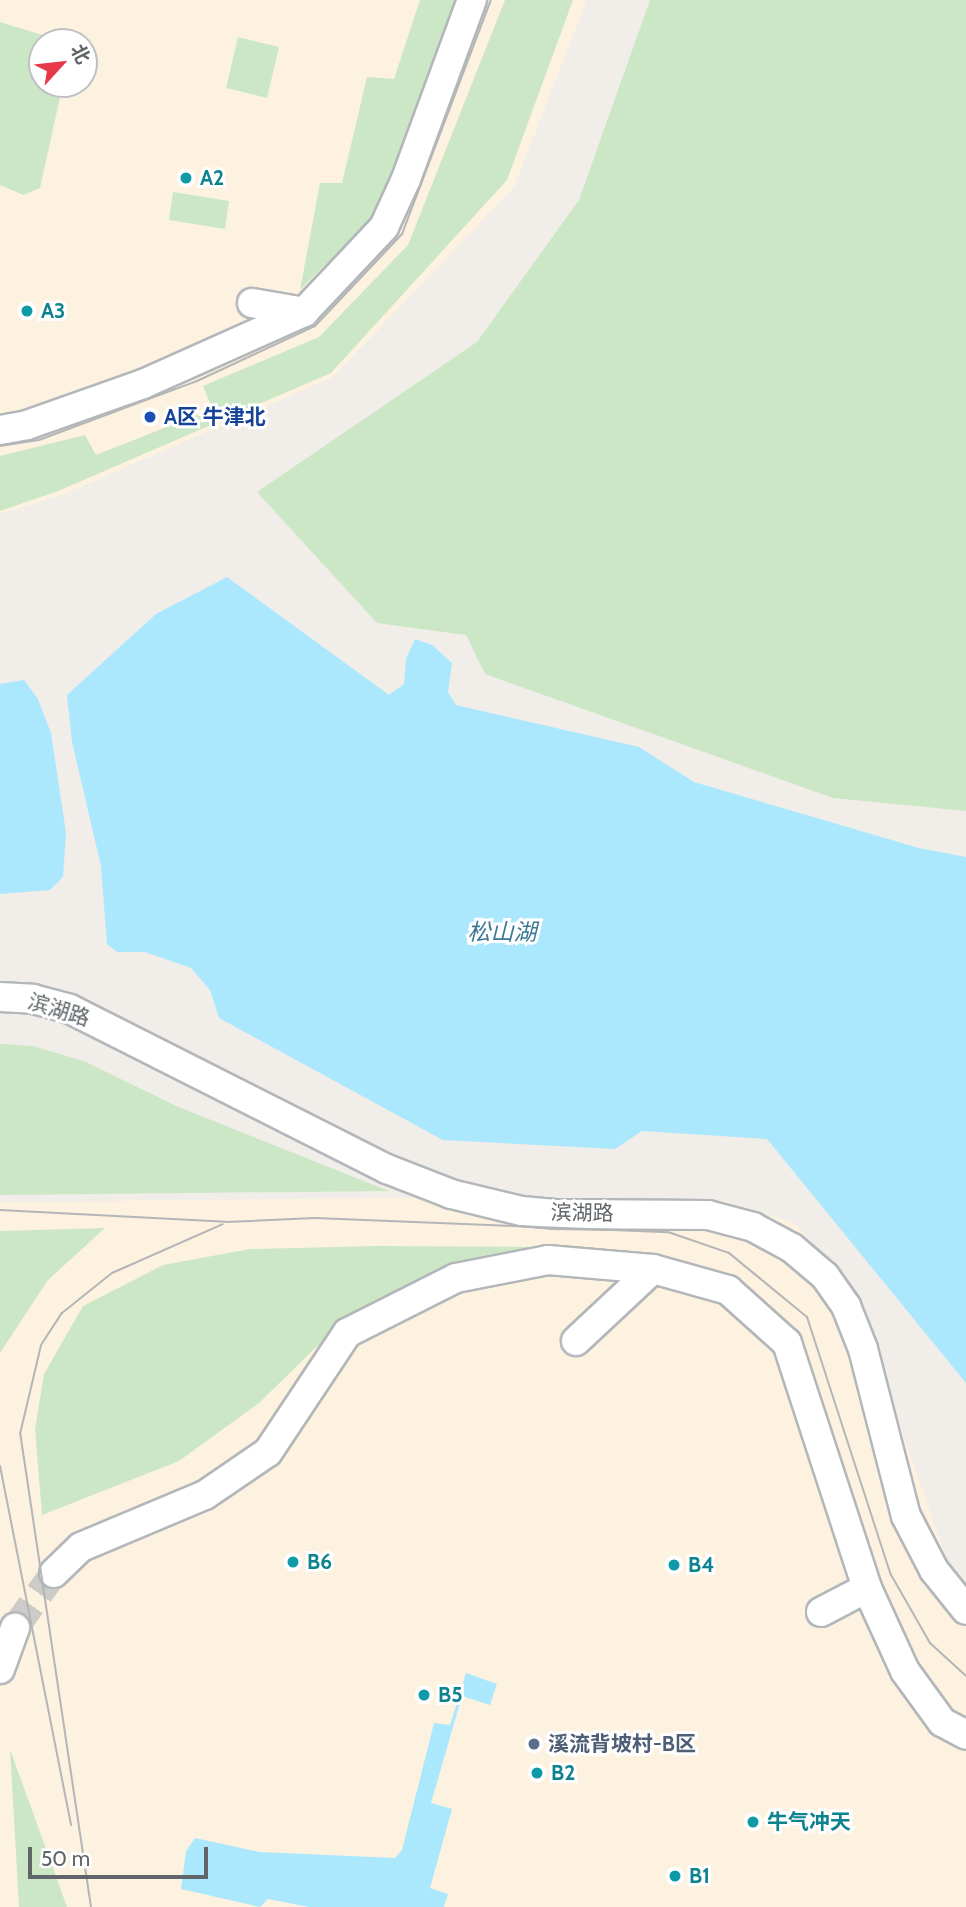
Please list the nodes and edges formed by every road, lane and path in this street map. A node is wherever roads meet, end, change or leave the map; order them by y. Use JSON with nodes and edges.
{"nodes":[{"id":1,"x":472,"y":0,"type":"edge"},
{"id":2,"x":252,"y":303,"type":"dead end"},
{"id":3,"x":304,"y":312,"type":"junction"},
{"id":4,"x":0,"y":430,"type":"edge"},
{"id":5,"x":0,"y":997,"type":"edge"},
{"id":6,"x":653,"y":1269,"type":"junction"},
{"id":7,"x":576,"y":1341,"type":"dead end"},
{"id":8,"x":54,"y":1573,"type":"tunnel mouth"},
{"id":9,"x":867,"y":1588,"type":"junction"},
{"id":10,"x":966,"y":1610,"type":"edge"},
{"id":11,"x":821,"y":1612,"type":"dead end"},
{"id":12,"x":15,"y":1629,"type":"tunnel mouth"},
{"id":13,"x":0,"y":1669,"type":"edge"},
{"id":14,"x":966,"y":1735,"type":"edge"}],
"edges":[{"from":1,"to":3,"type":"street"},
{"from":2,"to":3,"type":"street"},
{"from":3,"to":4,"type":"street"},
{"from":5,"to":10,"type":"street","name":"滨湖路"},
{"from":6,"to":7,"type":"street"},
{"from":6,"to":8,"type":"street"},
{"from":6,"to":9,"type":"street"},
{"from":9,"to":11,"type":"street"},
{"from":9,"to":14,"type":"street"},
{"from":12,"to":13,"type":"street"}]}
